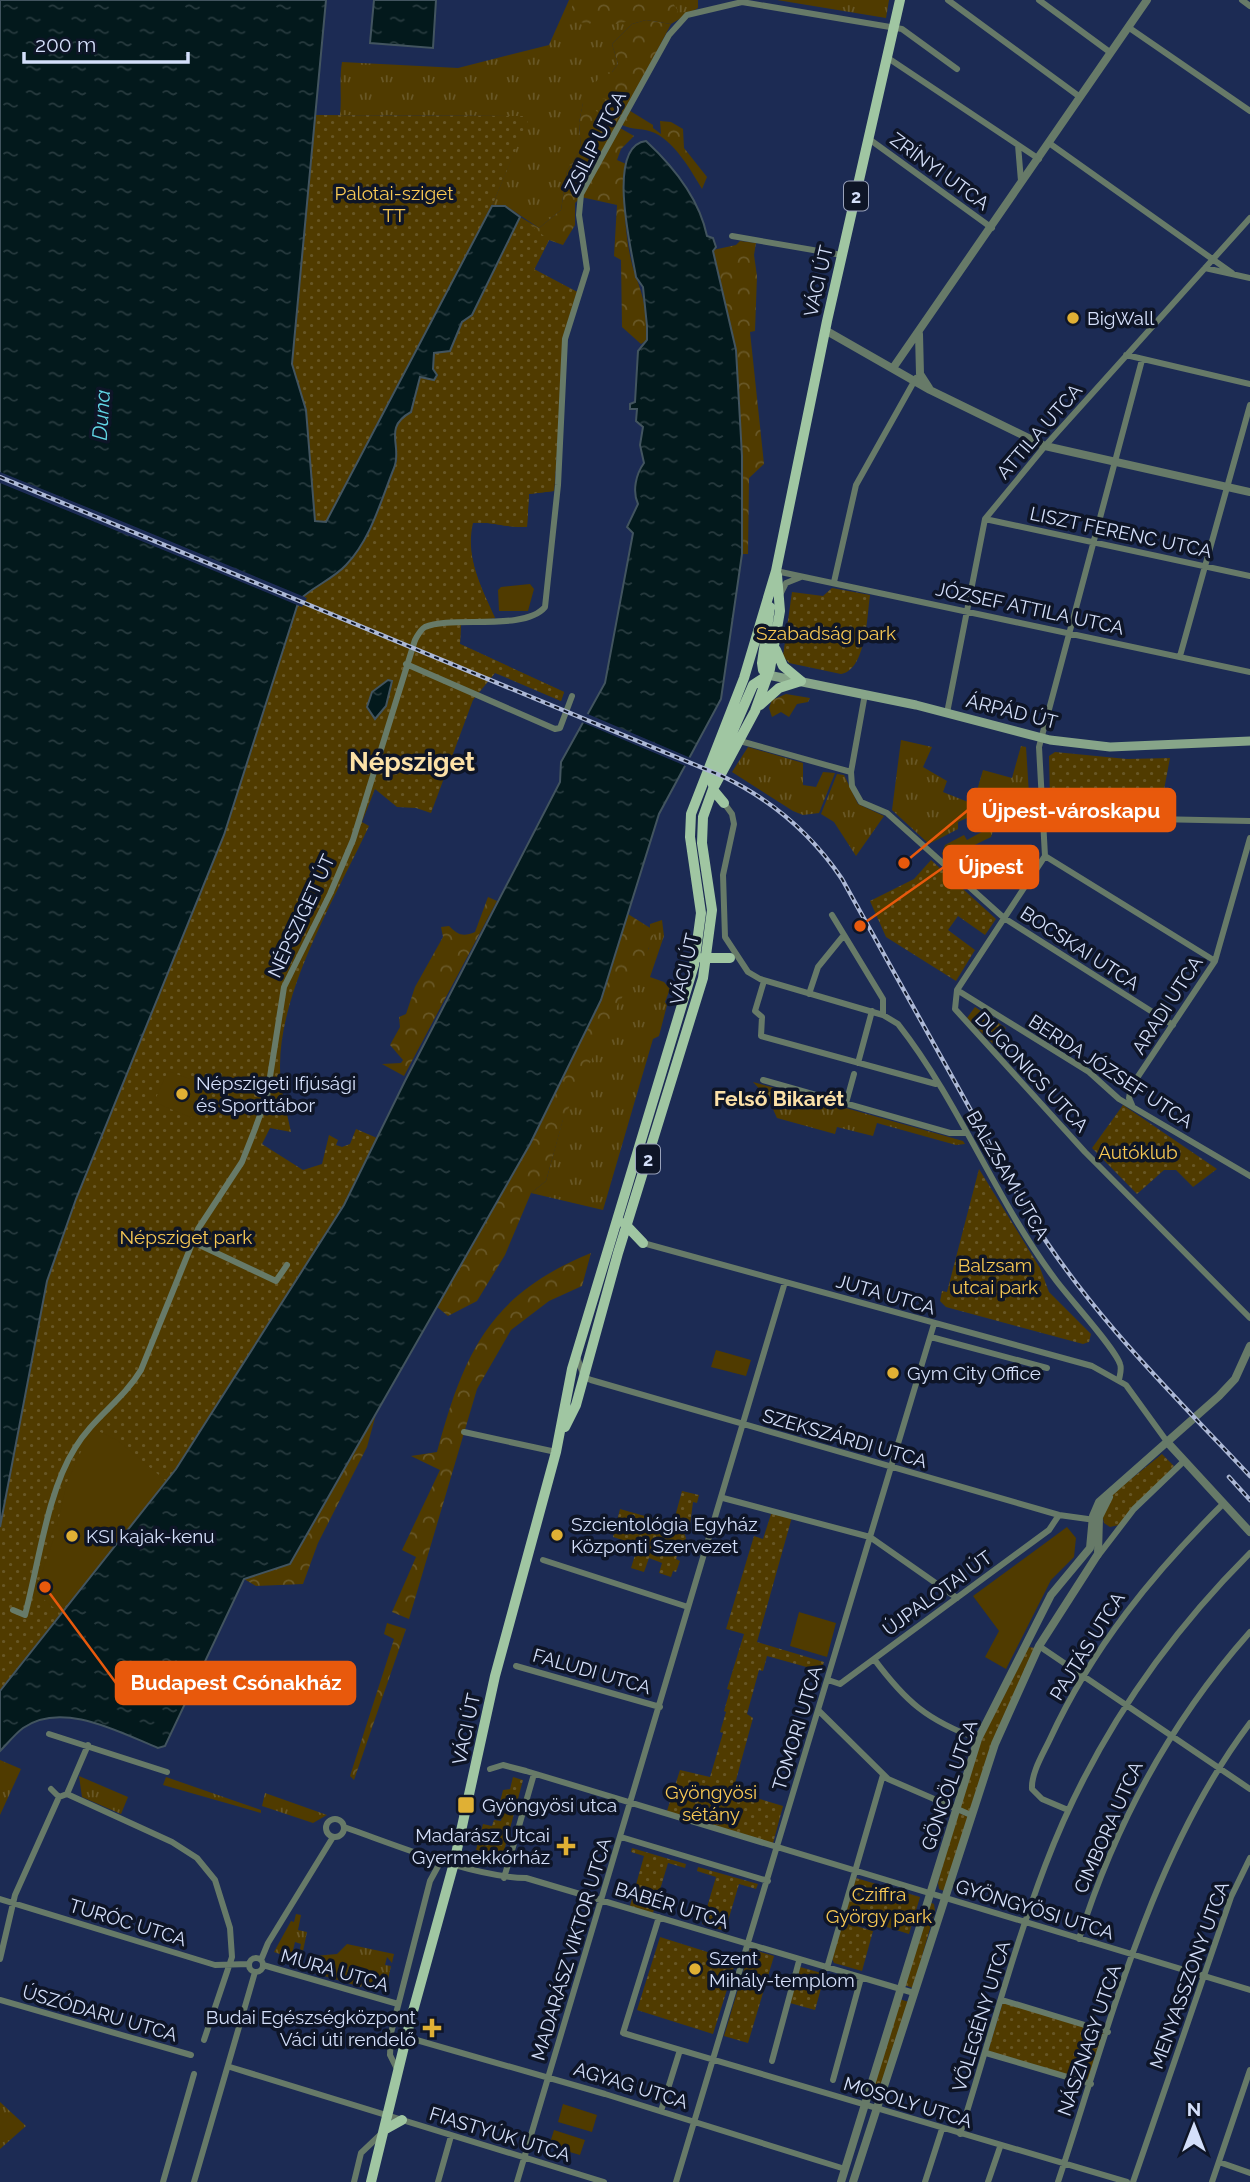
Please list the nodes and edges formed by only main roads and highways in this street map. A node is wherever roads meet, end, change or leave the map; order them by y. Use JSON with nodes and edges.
{"nodes":[{"id":1,"x":900,"y":0,"type":"edge"},
{"id":2,"x":776,"y":571,"type":"junction"},
{"id":3,"x":771,"y":586,"type":"junction"},
{"id":4,"x":775,"y":647,"type":"junction"},
{"id":5,"x":768,"y":675,"type":"junction"},
{"id":6,"x":744,"y":678,"type":"junction"},
{"id":7,"x":801,"y":681,"type":"junction"},
{"id":8,"x":755,"y":711,"type":"junction"},
{"id":9,"x":737,"y":717,"type":"junction"},
{"id":10,"x":1250,"y":741,"type":"edge"},
{"id":11,"x":724,"y":746,"type":"junction"},
{"id":12,"x":710,"y":764,"type":"junction"},
{"id":13,"x":713,"y":789,"type":"junction"},
{"id":14,"x":705,"y":808,"type":"junction"},
{"id":15,"x":707,"y":957,"type":"junction"},
{"id":16,"x":694,"y":965,"type":"junction"},
{"id":17,"x":703,"y":978,"type":"junction"},
{"id":18,"x":618,"y":1209,"type":"junction"},
{"id":19,"x":627,"y":1228,"type":"junction"},
{"id":20,"x":608,"y":1246,"type":"junction"},
{"id":21,"x":618,"y":1253,"type":"junction"},
{"id":22,"x":560,"y":1435,"type":"junction"},
{"id":23,"x":402,"y":2120,"type":"road end"},
{"id":24,"x":384,"y":2131,"type":"junction"},
{"id":25,"x":371,"y":2182,"type":"edge"}],
"edges":[{"from":1,"to":2,"type":"main road","name":"VÁCI ÚT","number":"2"},
{"from":2,"to":3,"type":"main road","name":"VÁCI ÚT","number":"2"},
{"from":2,"to":4,"type":"main road","name":"VÁCI ÚT","number":"2"},
{"from":3,"to":5,"type":"main road"},
{"from":3,"to":6,"type":"main road","name":"VÁCI ÚT","number":"2"},
{"from":4,"to":5,"type":"main road","name":"VÁCI ÚT","number":"2"},
{"from":4,"to":7,"type":"main road"},
{"from":5,"to":7,"type":"main road","name":"ÁRPÁD ÚT"},
{"from":5,"to":8,"type":"main road","name":"VÁCI ÚT","number":"2"},
{"from":5,"to":9,"type":"main road"},
{"from":6,"to":9,"type":"main road"},
{"from":6,"to":12,"type":"main road","name":"VÁCI ÚT","number":"2"},
{"from":7,"to":8,"type":"main road"},
{"from":7,"to":10,"type":"main road","name":"ÁRPÁD ÚT"},
{"from":8,"to":13,"type":"main road","name":"VÁCI ÚT","number":"2"},
{"from":9,"to":11,"type":"main road"},
{"from":11,"to":12,"type":"main road"},
{"from":11,"to":13,"type":"main road"},
{"from":12,"to":16,"type":"main road","name":"VÁCI ÚT","number":"2"},
{"from":13,"to":14,"type":"main road","name":"VÁCI ÚT","number":"2"},
{"from":13,"to":14,"type":"main road"},
{"from":14,"to":15,"type":"main road","name":"VÁCI ÚT","number":"2"},
{"from":15,"to":16,"type":"main road"},
{"from":15,"to":17,"type":"main road","name":"VÁCI ÚT","number":"2"},
{"from":15,"to":17,"type":"main road"},
{"from":16,"to":18,"type":"main road","name":"VÁCI ÚT","number":"2"},
{"from":17,"to":19,"type":"main road","name":"VÁCI ÚT","number":"2"},
{"from":18,"to":19,"type":"main road"},
{"from":18,"to":20,"type":"main road","name":"VÁCI ÚT","number":"2"},
{"from":19,"to":21,"type":"main road","name":"VÁCI ÚT","number":"2"},
{"from":19,"to":21,"type":"main road"},
{"from":20,"to":21,"type":"main road"},
{"from":20,"to":22,"type":"main road","name":"VÁCI ÚT","number":"2"},
{"from":21,"to":22,"type":"main road","name":"VÁCI ÚT","number":"2"},
{"from":22,"to":24,"type":"main road","name":"VÁCI ÚT","number":"2"},
{"from":23,"to":24,"type":"main road"},
{"from":24,"to":25,"type":"main road","name":"VÁCI ÚT","number":"2"}]}
